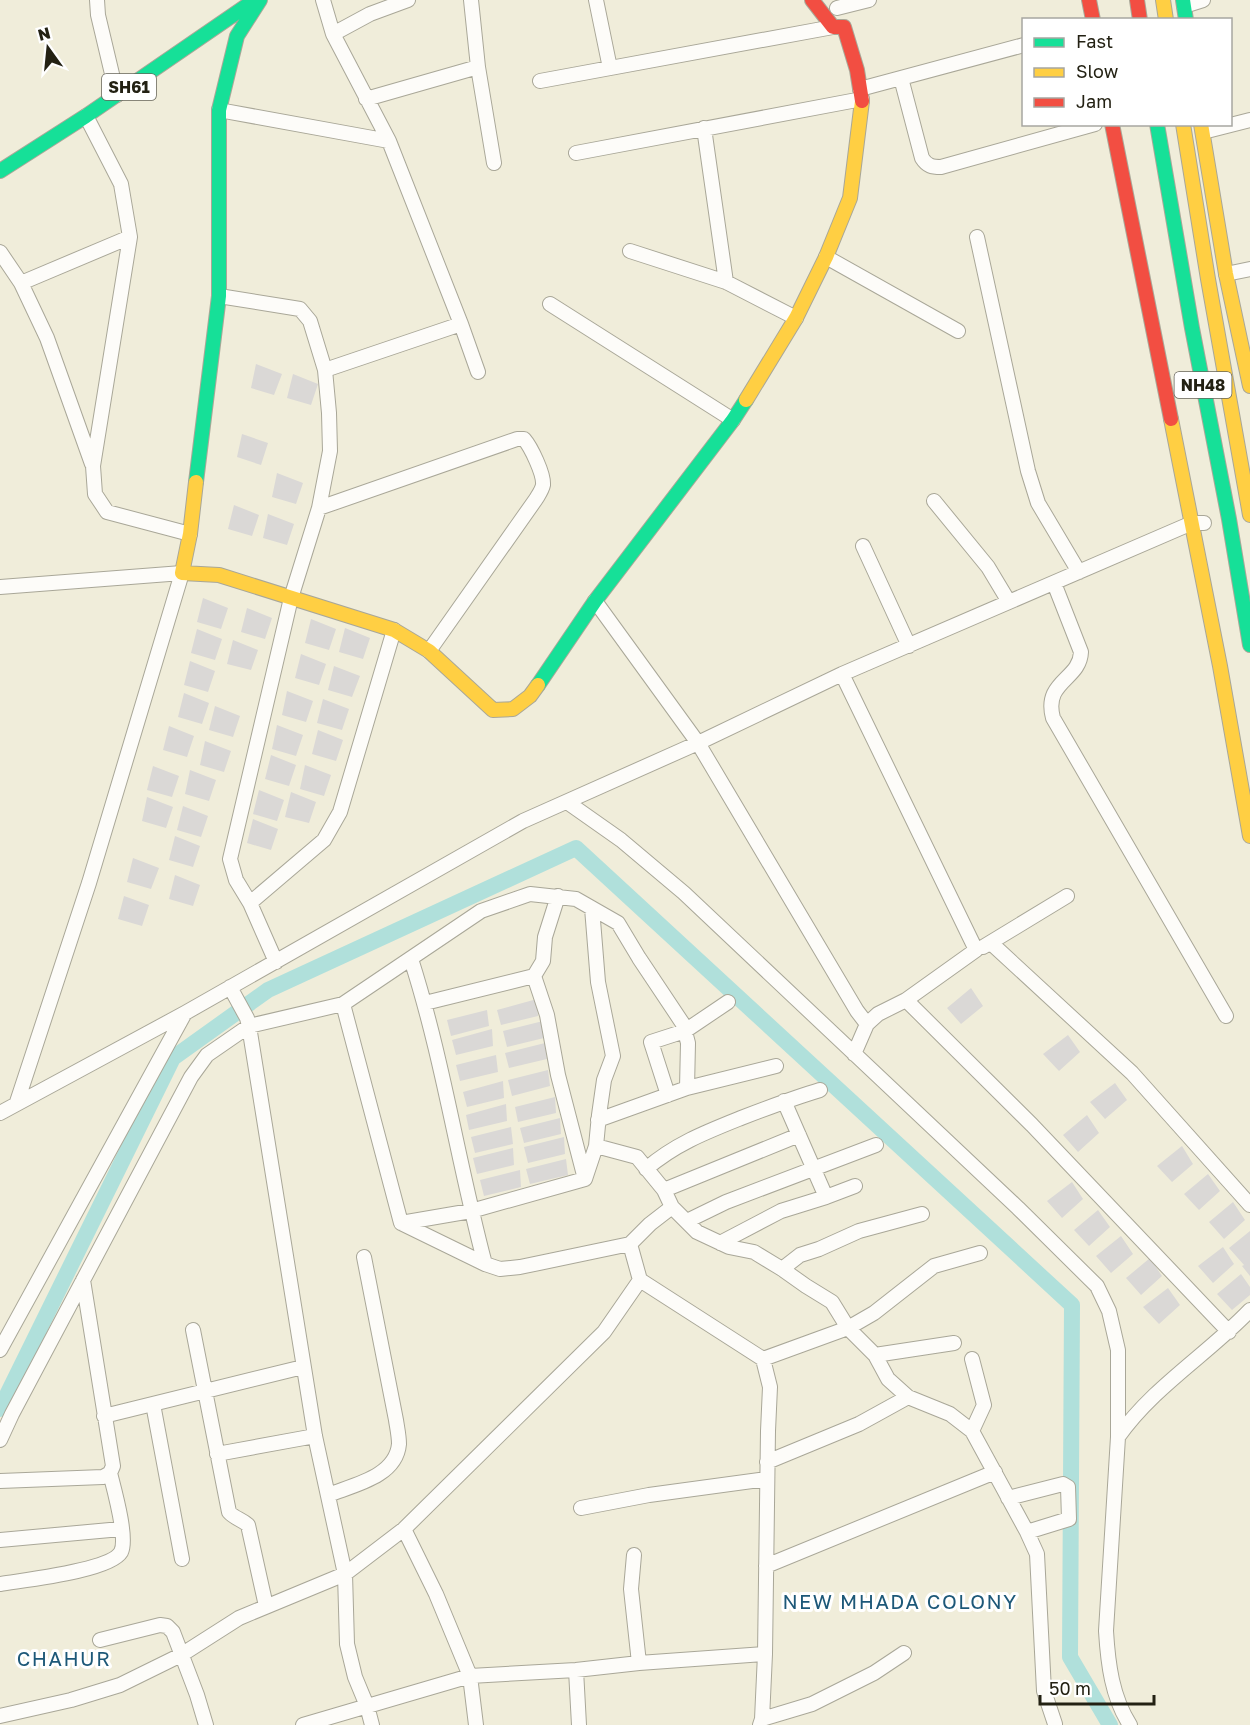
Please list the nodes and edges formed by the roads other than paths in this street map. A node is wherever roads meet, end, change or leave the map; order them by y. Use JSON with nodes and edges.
{"nodes":[{"id":1,"x":97,"y":0,"type":"edge"},
{"id":2,"x":255,"y":0,"type":"edge"},
{"id":3,"x":260,"y":0,"type":"edge"},
{"id":4,"x":323,"y":0,"type":"edge"},
{"id":5,"x":408,"y":0,"type":"edge"},
{"id":6,"x":471,"y":0,"type":"edge"},
{"id":7,"x":596,"y":0,"type":"edge"},
{"id":8,"x":812,"y":0,"type":"edge"},
{"id":9,"x":1089,"y":0,"type":"edge"},
{"id":10,"x":1137,"y":0,"type":"edge"},
{"id":11,"x":1163,"y":0,"type":"edge"},
{"id":12,"x":1203,"y":0,"type":"edge"},
{"id":13,"x":864,"y":1,"type":"edge"},
{"id":14,"x":836,"y":4,"type":"edge"},
{"id":15,"x":1184,"y":8,"type":"edge"},
{"id":16,"x":1093,"y":18,"type":"edge"},
{"id":17,"x":1140,"y":18,"type":"edge"},
{"id":18,"x":1166,"y":18,"type":"edge"},
{"id":19,"x":839,"y":27,"type":"junction"},
{"id":20,"x":333,"y":34,"type":"junction"},
{"id":21,"x":1022,"y":45,"type":"edge"},
{"id":22,"x":478,"y":67,"type":"junction"},
{"id":23,"x":610,"y":68,"type":"junction"},
{"id":24,"x":901,"y":78,"type":"junction"},
{"id":25,"x":540,"y":81,"type":"dead end"},
{"id":26,"x":861,"y":94,"type":"junction"},
{"id":27,"x":117,"y":95,"type":"junction"},
{"id":28,"x":366,"y":99,"type":"junction"},
{"id":29,"x":219,"y":110,"type":"junction"},
{"id":30,"x":86,"y":116,"type":"junction"},
{"id":31,"x":1250,"y":120,"type":"edge"},
{"id":32,"x":1232,"y":123,"type":"edge"},
{"id":33,"x":1088,"y":126,"type":"edge"},
{"id":34,"x":1113,"y":126,"type":"edge"},
{"id":35,"x":1157,"y":126,"type":"edge"},
{"id":36,"x":1183,"y":126,"type":"edge"},
{"id":37,"x":704,"y":128,"type":"junction"},
{"id":38,"x":1202,"y":128,"type":"edge"},
{"id":39,"x":389,"y":141,"type":"junction"},
{"id":40,"x":576,"y":153,"type":"dead end"},
{"id":41,"x":494,"y":163,"type":"dead end"},
{"id":42,"x":0,"y":171,"type":"edge"},
{"id":43,"x":130,"y":237,"type":"junction"},
{"id":44,"x":977,"y":237,"type":"dead end"},
{"id":45,"x":630,"y":251,"type":"dead end"},
{"id":46,"x":0,"y":252,"type":"edge"},
{"id":47,"x":826,"y":257,"type":"junction"},
{"id":48,"x":1250,"y":269,"type":"edge"},
{"id":49,"x":1226,"y":274,"type":"junction"},
{"id":50,"x":726,"y":282,"type":"junction"},
{"id":51,"x":21,"y":283,"type":"junction"},
{"id":52,"x":219,"y":296,"type":"junction"},
{"id":53,"x":550,"y":304,"type":"dead end"},
{"id":54,"x":796,"y":318,"type":"junction"},
{"id":55,"x":461,"y":324,"type":"junction"},
{"id":56,"x":958,"y":331,"type":"dead end"},
{"id":57,"x":325,"y":370,"type":"junction"},
{"id":58,"x":478,"y":372,"type":"dead end"},
{"id":59,"x":1250,"y":386,"type":"edge"},
{"id":60,"x":734,"y":420,"type":"junction"},
{"id":61,"x":93,"y":466,"type":"junction"},
{"id":62,"x":934,"y":501,"type":"dead end"},
{"id":63,"x":319,"y":508,"type":"junction"},
{"id":64,"x":1250,"y":515,"type":"edge"},
{"id":65,"x":1198,"y":523,"type":"junction"},
{"id":66,"x":190,"y":534,"type":"junction"},
{"id":67,"x":863,"y":546,"type":"dead end"},
{"id":68,"x":1079,"y":572,"type":"junction"},
{"id":69,"x":182,"y":573,"type":"junction"},
{"id":70,"x":1054,"y":583,"type":"junction"},
{"id":71,"x":0,"y":587,"type":"edge"},
{"id":72,"x":291,"y":598,"type":"junction"},
{"id":73,"x":595,"y":602,"type":"junction"},
{"id":74,"x":1010,"y":602,"type":"junction"},
{"id":75,"x":394,"y":630,"type":"junction"},
{"id":76,"x":1250,"y":645,"type":"edge"},
{"id":77,"x":909,"y":646,"type":"junction"},
{"id":78,"x":429,"y":651,"type":"junction"},
{"id":79,"x":842,"y":674,"type":"junction"},
{"id":80,"x":699,"y":744,"type":"junction"},
{"id":81,"x":567,"y":802,"type":"junction"},
{"id":82,"x":1250,"y":836,"type":"edge"},
{"id":83,"x":558,"y":896,"type":"junction"},
{"id":84,"x":1067,"y":896,"type":"dead end"},
{"id":85,"x":250,"y":903,"type":"junction"},
{"id":86,"x":592,"y":908,"type":"junction"},
{"id":87,"x":991,"y":943,"type":"junction"},
{"id":88,"x":976,"y":950,"type":"junction"},
{"id":89,"x":411,"y":959,"type":"junction"},
{"id":90,"x":276,"y":962,"type":"junction"},
{"id":91,"x":534,"y":976,"type":"junction"},
{"id":92,"x":232,"y":990,"type":"junction"},
{"id":93,"x":906,"y":1000,"type":"junction"},
{"id":94,"x":728,"y":1002,"type":"dead end"},
{"id":95,"x":425,"y":1003,"type":"junction"},
{"id":96,"x":343,"y":1004,"type":"junction"},
{"id":97,"x":185,"y":1013,"type":"junction"},
{"id":98,"x":1226,"y":1016,"type":"dead end"},
{"id":99,"x":248,"y":1022,"type":"junction"},
{"id":100,"x":867,"y":1024,"type":"junction"},
{"id":101,"x":685,"y":1031,"type":"junction"},
{"id":102,"x":854,"y":1054,"type":"junction"},
{"id":103,"x":776,"y":1066,"type":"dead end"},
{"id":104,"x":687,"y":1088,"type":"junction"},
{"id":105,"x":820,"y":1090,"type":"dead end"},
{"id":106,"x":668,"y":1095,"type":"junction"},
{"id":107,"x":784,"y":1101,"type":"junction"},
{"id":108,"x":6,"y":1107,"type":"edge"},
{"id":109,"x":598,"y":1120,"type":"junction"},
{"id":110,"x":799,"y":1136,"type":"junction"},
{"id":111,"x":876,"y":1145,"type":"dead end"},
{"id":112,"x":596,"y":1146,"type":"junction"},
{"id":113,"x":646,"y":1169,"type":"junction"},
{"id":114,"x":813,"y":1169,"type":"junction"},
{"id":115,"x":585,"y":1179,"type":"junction"},
{"id":116,"x":855,"y":1186,"type":"dead end"},
{"id":117,"x":664,"y":1190,"type":"junction"},
{"id":118,"x":826,"y":1197,"type":"junction"},
{"id":119,"x":1250,"y":1205,"type":"edge"},
{"id":120,"x":672,"y":1207,"type":"junction"},
{"id":121,"x":471,"y":1211,"type":"junction"},
{"id":122,"x":922,"y":1214,"type":"dead end"},
{"id":123,"x":687,"y":1221,"type":"junction"},
{"id":124,"x":401,"y":1224,"type":"junction"},
{"id":125,"x":720,"y":1243,"type":"junction"},
{"id":126,"x":630,"y":1244,"type":"junction"},
{"id":127,"x":980,"y":1253,"type":"dead end"},
{"id":128,"x":364,"y":1257,"type":"dead end"},
{"id":129,"x":485,"y":1264,"type":"junction"},
{"id":130,"x":782,"y":1269,"type":"junction"},
{"id":131,"x":83,"y":1280,"type":"junction"},
{"id":132,"x":640,"y":1280,"type":"junction"},
{"id":133,"x":1250,"y":1310,"type":"edge"},
{"id":134,"x":848,"y":1328,"type":"junction"},
{"id":135,"x":193,"y":1330,"type":"dead end"},
{"id":136,"x":1229,"y":1332,"type":"junction"},
{"id":137,"x":954,"y":1343,"type":"dead end"},
{"id":138,"x":0,"y":1350,"type":"edge"},
{"id":139,"x":875,"y":1355,"type":"junction"},
{"id":140,"x":763,"y":1359,"type":"junction"},
{"id":141,"x":972,"y":1359,"type":"dead end"},
{"id":142,"x":303,"y":1367,"type":"junction"},
{"id":143,"x":205,"y":1390,"type":"junction"},
{"id":144,"x":908,"y":1397,"type":"junction"},
{"id":145,"x":153,"y":1404,"type":"junction"},
{"id":146,"x":104,"y":1416,"type":"junction"},
{"id":147,"x":972,"y":1431,"type":"junction"},
{"id":148,"x":315,"y":1436,"type":"junction"},
{"id":149,"x":1118,"y":1437,"type":"junction"},
{"id":150,"x":0,"y":1440,"type":"edge"},
{"id":151,"x":217,"y":1454,"type":"junction"},
{"id":152,"x":767,"y":1462,"type":"junction"},
{"id":153,"x":995,"y":1472,"type":"junction"},
{"id":154,"x":110,"y":1473,"type":"junction"},
{"id":155,"x":767,"y":1479,"type":"junction"},
{"id":156,"x":0,"y":1481,"type":"edge"},
{"id":157,"x":328,"y":1495,"type":"junction"},
{"id":158,"x":1008,"y":1498,"type":"junction"},
{"id":159,"x":581,"y":1508,"type":"dead end"},
{"id":160,"x":121,"y":1529,"type":"junction"},
{"id":161,"x":404,"y":1529,"type":"junction"},
{"id":162,"x":1027,"y":1532,"type":"junction"},
{"id":163,"x":0,"y":1540,"type":"edge"},
{"id":164,"x":634,"y":1555,"type":"dead end"},
{"id":165,"x":182,"y":1559,"type":"dead end"},
{"id":166,"x":766,"y":1566,"type":"junction"},
{"id":167,"x":345,"y":1574,"type":"junction"},
{"id":168,"x":0,"y":1584,"type":"edge"},
{"id":169,"x":266,"y":1606,"type":"junction"},
{"id":170,"x":100,"y":1640,"type":"dead end"},
{"id":171,"x":904,"y":1653,"type":"dead end"},
{"id":172,"x":765,"y":1654,"type":"junction"},
{"id":173,"x":181,"y":1656,"type":"junction"},
{"id":174,"x":639,"y":1663,"type":"junction"},
{"id":175,"x":576,"y":1670,"type":"junction"},
{"id":176,"x":470,"y":1676,"type":"junction"},
{"id":177,"x":367,"y":1706,"type":"junction"},
{"id":178,"x":0,"y":1716,"type":"edge"},
{"id":179,"x":332,"y":1721,"type":"edge"},
{"id":180,"x":761,"y":1722,"type":"edge"},
{"id":181,"x":1055,"y":1724,"type":"edge"},
{"id":182,"x":206,"y":1725,"type":"edge"},
{"id":183,"x":303,"y":1725,"type":"edge"},
{"id":184,"x":372,"y":1725,"type":"edge"},
{"id":185,"x":476,"y":1725,"type":"edge"},
{"id":186,"x":579,"y":1725,"type":"edge"},
{"id":187,"x":1130,"y":1725,"type":"edge"}],
"edges":[{"from":1,"to":27,"type":"street"},
{"from":2,"to":27,"type":"main road","number":"SH61"},
{"from":3,"to":29,"type":"main road"},
{"from":4,"to":20,"type":"street"},
{"from":5,"to":20,"type":"street"},
{"from":6,"to":22,"type":"street"},
{"from":7,"to":23,"type":"street"},
{"from":8,"to":19,"type":"main road"},
{"from":9,"to":16,"type":"main road"},
{"from":10,"to":17,"type":"main road"},
{"from":11,"to":18,"type":"main road"},
{"from":12,"to":15,"type":"street"},
{"from":13,"to":14,"type":"street"},
{"from":14,"to":19,"type":"street"},
{"from":19,"to":23,"type":"street"},
{"from":19,"to":26,"type":"main road"},
{"from":20,"to":28,"type":"street"},
{"from":21,"to":24,"type":"street"},
{"from":22,"to":28,"type":"street"},
{"from":22,"to":41,"type":"street"},
{"from":23,"to":25,"type":"street"},
{"from":24,"to":26,"type":"street"},
{"from":24,"to":33,"type":"street"},
{"from":26,"to":37,"type":"street"},
{"from":26,"to":47,"type":"main road"},
{"from":27,"to":30,"type":"main road","number":"SH61"},
{"from":28,"to":39,"type":"street"},
{"from":29,"to":39,"type":"street"},
{"from":29,"to":52,"type":"main road"},
{"from":30,"to":42,"type":"main road","number":"SH61"},
{"from":30,"to":43,"type":"street"},
{"from":31,"to":32,"type":"street"},
{"from":34,"to":65,"type":"main road"},
{"from":35,"to":76,"type":"main road","number":"NH48"},
{"from":36,"to":64,"type":"main road","number":"NH48"},
{"from":37,"to":40,"type":"street"},
{"from":37,"to":50,"type":"street"},
{"from":38,"to":49,"type":"main road"},
{"from":39,"to":55,"type":"street"},
{"from":43,"to":51,"type":"street"},
{"from":43,"to":61,"type":"street"},
{"from":44,"to":68,"type":"street"},
{"from":45,"to":50,"type":"street"},
{"from":46,"to":51,"type":"street"},
{"from":47,"to":54,"type":"main road"},
{"from":47,"to":56,"type":"street"},
{"from":48,"to":49,"type":"street"},
{"from":49,"to":59,"type":"main road"},
{"from":50,"to":54,"type":"street"},
{"from":51,"to":61,"type":"street"},
{"from":52,"to":57,"type":"street"},
{"from":52,"to":66,"type":"main road"},
{"from":53,"to":60,"type":"street"},
{"from":54,"to":60,"type":"main road"},
{"from":55,"to":57,"type":"street"},
{"from":55,"to":58,"type":"street"},
{"from":57,"to":63,"type":"street"},
{"from":60,"to":73,"type":"main road"},
{"from":61,"to":66,"type":"street"},
{"from":62,"to":74,"type":"street"},
{"from":63,"to":72,"type":"street"},
{"from":63,"to":78,"type":"street"},
{"from":65,"to":68,"type":"street"},
{"from":65,"to":82,"type":"main road"},
{"from":66,"to":69,"type":"main road"},
{"from":67,"to":77,"type":"street"},
{"from":68,"to":70,"type":"street"},
{"from":69,"to":71,"type":"street"},
{"from":69,"to":72,"type":"main road"},
{"from":69,"to":108,"type":"street"},
{"from":70,"to":74,"type":"street"},
{"from":70,"to":98,"type":"street"},
{"from":72,"to":75,"type":"main road"},
{"from":72,"to":85,"type":"street"},
{"from":73,"to":78,"type":"main road"},
{"from":73,"to":80,"type":"street"},
{"from":74,"to":77,"type":"street"},
{"from":75,"to":78,"type":"main road"},
{"from":75,"to":85,"type":"street"},
{"from":77,"to":79,"type":"street"},
{"from":79,"to":80,"type":"street"},
{"from":79,"to":88,"type":"street"},
{"from":80,"to":81,"type":"street"},
{"from":80,"to":100,"type":"street"},
{"from":81,"to":90,"type":"street"},
{"from":81,"to":102,"type":"street"},
{"from":83,"to":86,"type":"street"},
{"from":83,"to":89,"type":"street"},
{"from":83,"to":91,"type":"street"},
{"from":84,"to":87,"type":"street"},
{"from":85,"to":90,"type":"street"},
{"from":86,"to":101,"type":"street"},
{"from":86,"to":109,"type":"street"},
{"from":87,"to":88,"type":"street"},
{"from":87,"to":119,"type":"street"},
{"from":88,"to":93,"type":"street"},
{"from":89,"to":95,"type":"street"},
{"from":89,"to":96,"type":"street"},
{"from":90,"to":92,"type":"street"},
{"from":91,"to":95,"type":"street"},
{"from":91,"to":115,"type":"street"},
{"from":92,"to":97,"type":"street"},
{"from":92,"to":99,"type":"street"},
{"from":93,"to":100,"type":"street"},
{"from":93,"to":136,"type":"street"},
{"from":94,"to":101,"type":"street"},
{"from":95,"to":121,"type":"street"},
{"from":96,"to":99,"type":"street"},
{"from":96,"to":124,"type":"street"},
{"from":97,"to":108,"type":"street"},
{"from":97,"to":138,"type":"street"},
{"from":99,"to":131,"type":"street"},
{"from":99,"to":142,"type":"street"},
{"from":100,"to":102,"type":"street"},
{"from":101,"to":104,"type":"street"},
{"from":101,"to":106,"type":"street"},
{"from":102,"to":149,"type":"street"},
{"from":103,"to":104,"type":"street"},
{"from":104,"to":106,"type":"street"},
{"from":105,"to":107,"type":"street"},
{"from":106,"to":109,"type":"street"},
{"from":107,"to":110,"type":"street"},
{"from":107,"to":113,"type":"street"},
{"from":109,"to":112,"type":"street"},
{"from":110,"to":114,"type":"street"},
{"from":110,"to":117,"type":"street"},
{"from":111,"to":114,"type":"street"},
{"from":112,"to":113,"type":"street"},
{"from":112,"to":115,"type":"street"},
{"from":113,"to":117,"type":"street"},
{"from":114,"to":118,"type":"street"},
{"from":114,"to":123,"type":"street"},
{"from":115,"to":121,"type":"street"},
{"from":116,"to":118,"type":"street"},
{"from":117,"to":120,"type":"street"},
{"from":118,"to":125,"type":"street"},
{"from":120,"to":123,"type":"street"},
{"from":120,"to":126,"type":"street"},
{"from":121,"to":124,"type":"street"},
{"from":121,"to":129,"type":"street"},
{"from":122,"to":130,"type":"street"},
{"from":123,"to":125,"type":"street"},
{"from":124,"to":129,"type":"street"},
{"from":125,"to":130,"type":"street"},
{"from":126,"to":129,"type":"street"},
{"from":126,"to":132,"type":"street"},
{"from":127,"to":134,"type":"street"},
{"from":128,"to":157,"type":"street"},
{"from":130,"to":134,"type":"street"},
{"from":131,"to":146,"type":"street"},
{"from":131,"to":150,"type":"street"},
{"from":132,"to":140,"type":"street"},
{"from":132,"to":161,"type":"street"},
{"from":133,"to":136,"type":"street"},
{"from":134,"to":139,"type":"street"},
{"from":134,"to":140,"type":"street"},
{"from":135,"to":143,"type":"street"},
{"from":136,"to":149,"type":"street"},
{"from":137,"to":139,"type":"street"},
{"from":139,"to":144,"type":"street"},
{"from":140,"to":152,"type":"street"},
{"from":141,"to":147,"type":"street"},
{"from":142,"to":143,"type":"street"},
{"from":142,"to":148,"type":"street"},
{"from":143,"to":145,"type":"street"},
{"from":143,"to":151,"type":"street"},
{"from":144,"to":147,"type":"street"},
{"from":144,"to":152,"type":"street"},
{"from":145,"to":146,"type":"street"},
{"from":145,"to":165,"type":"street"},
{"from":146,"to":154,"type":"street"},
{"from":147,"to":153,"type":"street"},
{"from":148,"to":151,"type":"street"},
{"from":148,"to":157,"type":"street"},
{"from":149,"to":187,"type":"street"},
{"from":151,"to":169,"type":"street"},
{"from":152,"to":155,"type":"street"},
{"from":153,"to":158,"type":"street"},
{"from":153,"to":166,"type":"street"},
{"from":154,"to":156,"type":"street"},
{"from":154,"to":160,"type":"street"},
{"from":155,"to":159,"type":"street"},
{"from":155,"to":166,"type":"street"},
{"from":157,"to":167,"type":"street"},
{"from":158,"to":162,"type":"street"},
{"from":158,"to":162,"type":"street"},
{"from":160,"to":163,"type":"street"},
{"from":160,"to":168,"type":"street"},
{"from":161,"to":167,"type":"street"},
{"from":161,"to":176,"type":"street"},
{"from":162,"to":181,"type":"street"},
{"from":164,"to":174,"type":"street"},
{"from":166,"to":172,"type":"street"},
{"from":167,"to":169,"type":"street"},
{"from":167,"to":177,"type":"street"},
{"from":169,"to":173,"type":"street"},
{"from":170,"to":173,"type":"street"},
{"from":171,"to":180,"type":"street"},
{"from":172,"to":174,"type":"street"},
{"from":172,"to":180,"type":"street"},
{"from":173,"to":178,"type":"street"},
{"from":173,"to":182,"type":"street"},
{"from":174,"to":175,"type":"street"},
{"from":175,"to":176,"type":"street"},
{"from":175,"to":186,"type":"street"},
{"from":176,"to":177,"type":"street"},
{"from":176,"to":185,"type":"street"},
{"from":177,"to":179,"type":"street"},
{"from":177,"to":184,"type":"street"},
{"from":179,"to":183,"type":"street"}]}
